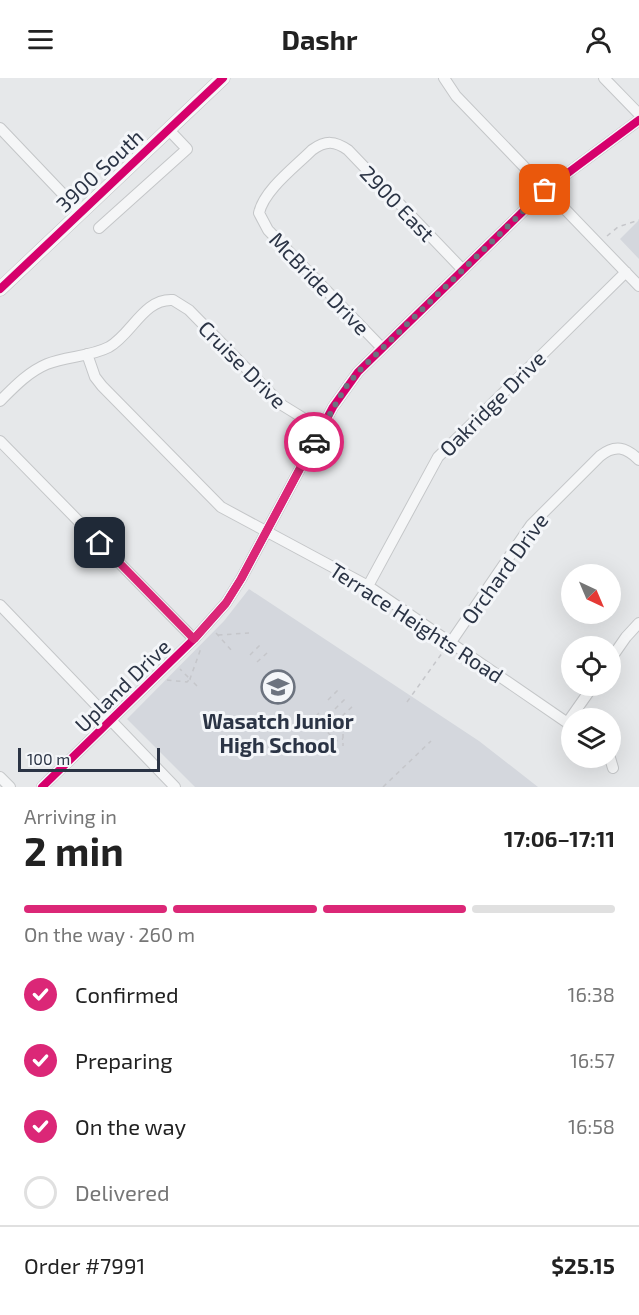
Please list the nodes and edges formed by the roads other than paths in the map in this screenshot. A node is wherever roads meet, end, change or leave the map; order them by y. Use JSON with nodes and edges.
{"nodes":[{"id":1,"x":223,"y":78,"type":"edge"},
{"id":2,"x":444,"y":78,"type":"edge"},
{"id":3,"x":604,"y":78,"type":"edge"},
{"id":4,"x":639,"y":114,"type":"edge"},
{"id":5,"x":639,"y":120,"type":"edge"},
{"id":6,"x":0,"y":128,"type":"edge"},
{"id":7,"x":168,"y":129,"type":"junction"},
{"id":8,"x":330,"y":141,"type":"joint"},
{"id":9,"x":545,"y":190,"type":"junction"},
{"id":10,"x":80,"y":212,"type":"junction"},
{"id":11,"x":99,"y":228,"type":"dead end"},
{"id":12,"x":463,"y":270,"type":"junction"},
{"id":13,"x":626,"y":272,"type":"junction"},
{"id":14,"x":639,"y":286,"type":"edge"},
{"id":15,"x":0,"y":289,"type":"edge"},
{"id":16,"x":382,"y":348,"type":"junction"},
{"id":17,"x":87,"y":354,"type":"junction"},
{"id":18,"x":0,"y":401,"type":"edge"},
{"id":19,"x":321,"y":429,"type":"junction"},
{"id":20,"x":0,"y":441,"type":"edge"},
{"id":21,"x":639,"y":460,"type":"edge"},
{"id":22,"x":267,"y":532,"type":"junction"},
{"id":23,"x":368,"y":586,"type":"junction"},
{"id":24,"x":0,"y":605,"type":"edge"},
{"id":25,"x":639,"y":623,"type":"edge"},
{"id":26,"x":197,"y":643,"type":"junction"},
{"id":27,"x":621,"y":644,"type":"edge"},
{"id":28,"x":448,"y":645,"type":"junction"},
{"id":29,"x":561,"y":719,"type":"edge"},
{"id":30,"x":111,"y":721,"type":"junction"},
{"id":31,"x":0,"y":777,"type":"edge"},
{"id":32,"x":10,"y":787,"type":"edge"},
{"id":33,"x":42,"y":787,"type":"edge"},
{"id":34,"x":175,"y":787,"type":"edge"}],
"edges":[{"from":1,"to":7,"type":"main road","name":"3900 South"},
{"from":2,"to":9,"type":"street"},
{"from":3,"to":4,"type":"street"},
{"from":5,"to":9,"type":"street","name":"Upland Drive"},
{"from":6,"to":10,"type":"street"},
{"from":7,"to":10,"type":"main road","name":"3900 South"},
{"from":7,"to":11,"type":"street"},
{"from":8,"to":12,"type":"street","name":"2900 East"},
{"from":8,"to":16,"type":"street","name":"McBride Drive"},
{"from":9,"to":12,"type":"street","name":"Upland Drive"},
{"from":9,"to":13,"type":"street"},
{"from":10,"to":15,"type":"main road","name":"3900 South"},
{"from":12,"to":16,"type":"street","name":"Upland Drive"},
{"from":13,"to":14,"type":"street"},
{"from":13,"to":23,"type":"street","name":"Oakridge Drive"},
{"from":16,"to":19,"type":"street","name":"Upland Drive"},
{"from":17,"to":18,"type":"street"},
{"from":17,"to":19,"type":"street","name":"Cruise Drive"},
{"from":17,"to":22,"type":"street","name":"Terrace Heights Road"},
{"from":19,"to":22,"type":"street","name":"Upland Drive"},
{"from":20,"to":26,"type":"street"},
{"from":21,"to":28,"type":"street","name":"Orchard Drive"},
{"from":22,"to":23,"type":"street","name":"Terrace Heights Road"},
{"from":22,"to":26,"type":"street","name":"Upland Drive"},
{"from":23,"to":28,"type":"street","name":"Terrace Heights Road"},
{"from":24,"to":30,"type":"street"},
{"from":25,"to":27,"type":"street"},
{"from":26,"to":30,"type":"street","name":"Upland Drive"},
{"from":28,"to":29,"type":"street","name":"Terrace Heights Road"},
{"from":30,"to":33,"type":"street","name":"Upland Drive"},
{"from":30,"to":34,"type":"street"},
{"from":31,"to":32,"type":"street"}]}
